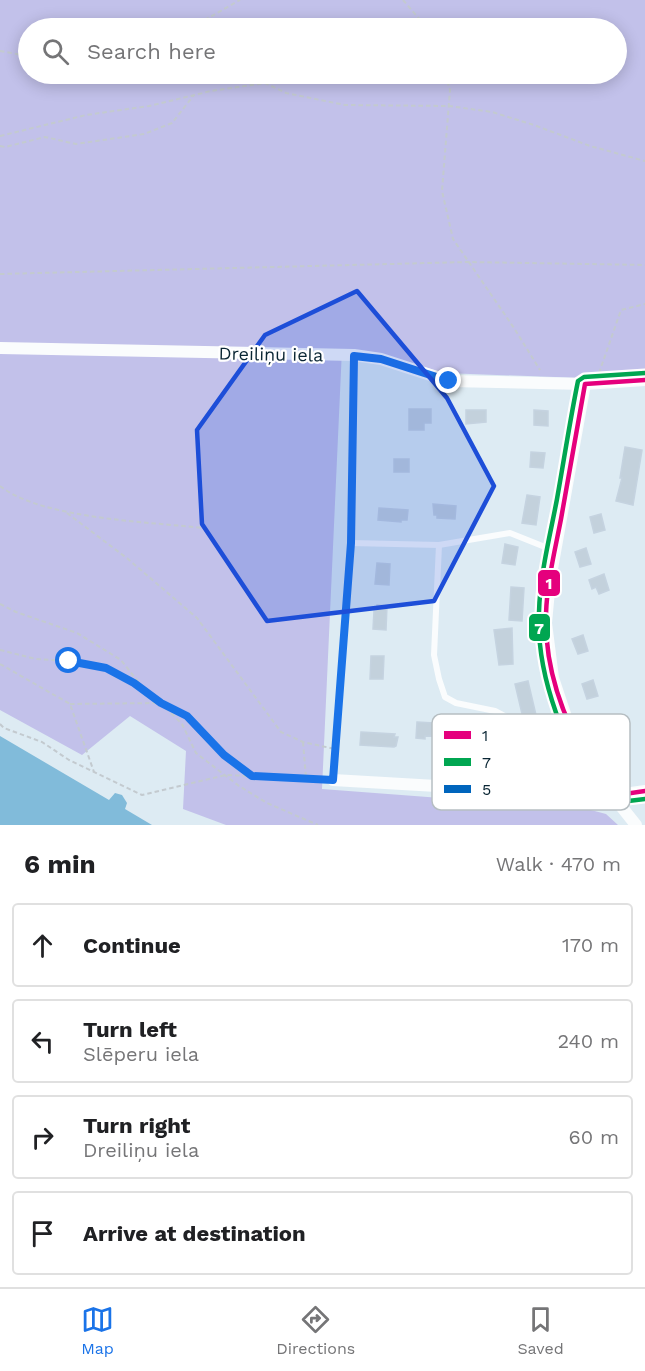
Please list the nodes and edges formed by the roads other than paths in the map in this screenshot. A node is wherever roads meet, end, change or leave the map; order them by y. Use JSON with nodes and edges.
{"nodes":[{"id":1,"x":0,"y":348,"type":"edge"},
{"id":2,"x":645,"y":380,"type":"edge"},
{"id":3,"x":590,"y":384,"type":"junction"},
{"id":4,"x":351,"y":543,"type":"road end"},
{"id":5,"x":439,"y":545,"type":"junction"},
{"id":6,"x":555,"y":552,"type":"junction"},
{"id":7,"x":501,"y":714,"type":"edge"},
{"id":8,"x":565,"y":714,"type":"edge"},
{"id":9,"x":333,"y":780,"type":"road end"},
{"id":10,"x":432,"y":786,"type":"edge"},
{"id":11,"x":645,"y":791,"type":"edge"},
{"id":12,"x":630,"y":793,"type":"edge"},
{"id":13,"x":623,"y":810,"type":"edge"},
{"id":14,"x":636,"y":825,"type":"edge"}],
"edges":[{"from":1,"to":3,"type":"street","name":"Dreiliņu iela"},
{"from":2,"to":3,"type":"street","name":"Dreiliņu iela"},
{"from":3,"to":6,"type":"street"},
{"from":4,"to":5,"type":"lane"},
{"from":5,"to":6,"type":"lane"},
{"from":5,"to":7,"type":"lane"},
{"from":6,"to":8,"type":"street"},
{"from":9,"to":10,"type":"street"},
{"from":11,"to":12,"type":"street"},
{"from":13,"to":14,"type":"street"}]}
